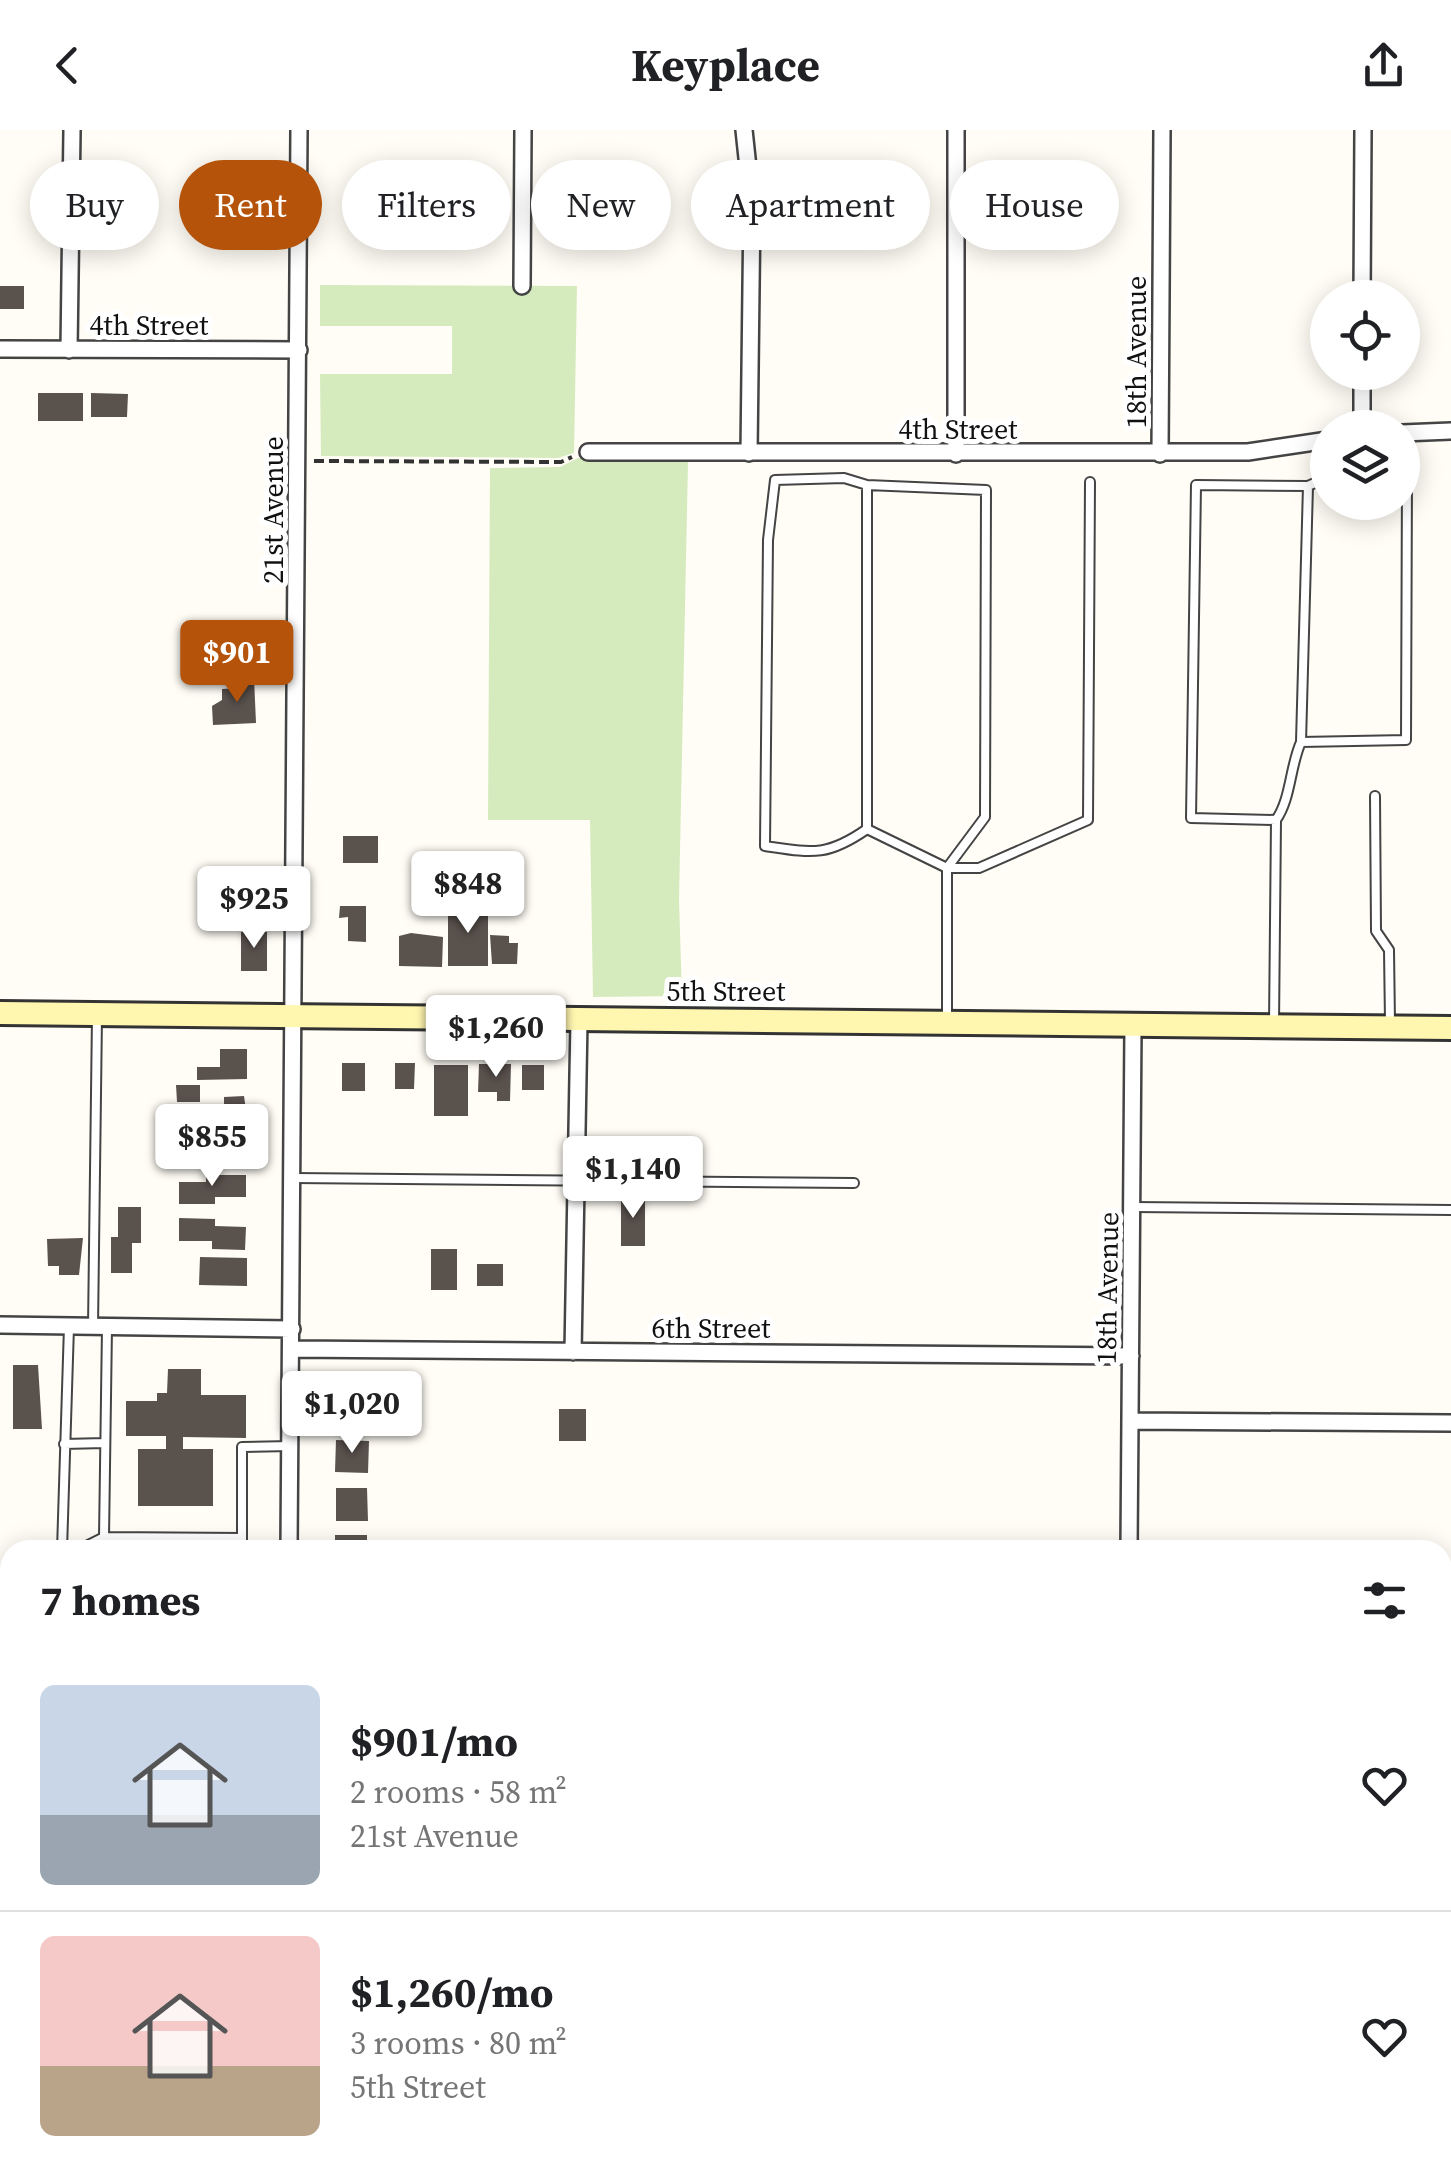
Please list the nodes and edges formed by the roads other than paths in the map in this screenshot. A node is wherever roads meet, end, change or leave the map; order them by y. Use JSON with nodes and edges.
{"nodes":[{"id":1,"x":72,"y":130,"type":"edge"},
{"id":2,"x":299,"y":130,"type":"edge"},
{"id":3,"x":522,"y":130,"type":"edge"},
{"id":4,"x":744,"y":130,"type":"edge"},
{"id":5,"x":956,"y":130,"type":"edge"},
{"id":6,"x":1162,"y":130,"type":"edge"},
{"id":7,"x":1364,"y":130,"type":"edge"},
{"id":8,"x":1362,"y":280,"type":"edge"},
{"id":9,"x":522,"y":286,"type":"dead end"},
{"id":10,"x":0,"y":349,"type":"edge"},
{"id":11,"x":69,"y":350,"type":"junction"},
{"id":12,"x":298,"y":350,"type":"junction"},
{"id":13,"x":1451,"y":431,"type":"edge"},
{"id":14,"x":1420,"y":432,"type":"edge"},
{"id":15,"x":1310,"y":443,"type":"edge"},
{"id":16,"x":588,"y":452,"type":"road end"},
{"id":17,"x":748,"y":453,"type":"junction"},
{"id":18,"x":956,"y":454,"type":"junction"},
{"id":19,"x":1160,"y":454,"type":"junction"},
{"id":20,"x":1090,"y":482,"type":"dead end"},
{"id":21,"x":867,"y":485,"type":"junction"},
{"id":22,"x":1308,"y":486,"type":"joint"},
{"id":23,"x":1407,"y":520,"type":"edge"},
{"id":24,"x":1301,"y":742,"type":"junction"},
{"id":25,"x":1374,"y":796,"type":"dead end"},
{"id":26,"x":1276,"y":820,"type":"junction"},
{"id":27,"x":868,"y":829,"type":"junction"},
{"id":28,"x":947,"y":868,"type":"junction"},
{"id":29,"x":0,"y":1013,"type":"edge"},
{"id":30,"x":97,"y":1014,"type":"junction"},
{"id":31,"x":294,"y":1016,"type":"junction"},
{"id":32,"x":578,"y":1020,"type":"junction"},
{"id":33,"x":947,"y":1023,"type":"junction"},
{"id":34,"x":1133,"y":1026,"type":"junction"},
{"id":35,"x":1274,"y":1027,"type":"junction"},
{"id":36,"x":1390,"y":1027,"type":"junction"},
{"id":37,"x":1451,"y":1028,"type":"edge"},
{"id":38,"x":293,"y":1178,"type":"junction"},
{"id":39,"x":577,"y":1181,"type":"junction"},
{"id":40,"x":854,"y":1183,"type":"dead end"},
{"id":41,"x":1132,"y":1207,"type":"junction"},
{"id":42,"x":1451,"y":1210,"type":"edge"},
{"id":43,"x":0,"y":1326,"type":"edge"},
{"id":44,"x":69,"y":1326,"type":"junction"},
{"id":45,"x":100,"y":1327,"type":"junction"},
{"id":46,"x":292,"y":1330,"type":"junction"},
{"id":47,"x":292,"y":1349,"type":"junction"},
{"id":48,"x":573,"y":1352,"type":"junction"},
{"id":49,"x":1131,"y":1356,"type":"junction"},
{"id":50,"x":1131,"y":1421,"type":"junction"},
{"id":51,"x":1451,"y":1423,"type":"edge"},
{"id":52,"x":105,"y":1443,"type":"junction"},
{"id":53,"x":64,"y":1444,"type":"junction"},
{"id":54,"x":290,"y":1446,"type":"junction"},
{"id":55,"x":104,"y":1537,"type":"junction"},
{"id":56,"x":242,"y":1538,"type":"joint"},
{"id":57,"x":62,"y":1540,"type":"edge"},
{"id":58,"x":98,"y":1540,"type":"edge"},
{"id":59,"x":289,"y":1540,"type":"edge"},
{"id":60,"x":1129,"y":1540,"type":"edge"}],
"edges":[{"from":1,"to":11,"type":"street"},
{"from":2,"to":12,"type":"street","name":"21st Avenue"},
{"from":3,"to":9,"type":"street"},
{"from":4,"to":17,"type":"street"},
{"from":5,"to":18,"type":"street"},
{"from":6,"to":19,"type":"street","name":"18th Avenue"},
{"from":7,"to":8,"type":"street"},
{"from":10,"to":11,"type":"street","name":"4th Street"},
{"from":11,"to":12,"type":"street","name":"4th Street"},
{"from":12,"to":31,"type":"street","name":"21st Avenue"},
{"from":13,"to":14,"type":"street"},
{"from":15,"to":19,"type":"street","name":"4th Street"},
{"from":16,"to":17,"type":"street","name":"4th Street"},
{"from":17,"to":18,"type":"street","name":"4th Street"},
{"from":18,"to":19,"type":"street","name":"4th Street"},
{"from":20,"to":28,"type":"lane"},
{"from":21,"to":27,"type":"lane"},
{"from":21,"to":27,"type":"lane"},
{"from":21,"to":28,"type":"lane"},
{"from":22,"to":24,"type":"lane"},
{"from":22,"to":26,"type":"lane"},
{"from":23,"to":24,"type":"lane"},
{"from":24,"to":26,"type":"lane"},
{"from":25,"to":36,"type":"lane"},
{"from":26,"to":35,"type":"lane"},
{"from":27,"to":28,"type":"lane"},
{"from":28,"to":33,"type":"lane"},
{"from":29,"to":30,"type":"main road","name":"5th Street"},
{"from":30,"to":31,"type":"main road","name":"5th Street"},
{"from":30,"to":45,"type":"lane"},
{"from":31,"to":32,"type":"main road","name":"5th Street"},
{"from":31,"to":38,"type":"street","name":"21st Avenue"},
{"from":32,"to":33,"type":"main road","name":"5th Street"},
{"from":32,"to":39,"type":"street"},
{"from":33,"to":34,"type":"main road","name":"5th Street"},
{"from":34,"to":35,"type":"main road","name":"5th Street"},
{"from":34,"to":41,"type":"street","name":"18th Avenue"},
{"from":35,"to":36,"type":"main road","name":"5th Street"},
{"from":36,"to":37,"type":"main road","name":"5th Street"},
{"from":38,"to":39,"type":"lane"},
{"from":38,"to":46,"type":"street","name":"21st Avenue"},
{"from":39,"to":40,"type":"lane"},
{"from":39,"to":48,"type":"street"},
{"from":41,"to":42,"type":"lane"},
{"from":41,"to":49,"type":"street","name":"18th Avenue"},
{"from":43,"to":44,"type":"street"},
{"from":44,"to":45,"type":"street"},
{"from":44,"to":53,"type":"lane"},
{"from":45,"to":46,"type":"street"},
{"from":45,"to":52,"type":"lane"},
{"from":46,"to":47,"type":"street","name":"21st Avenue"},
{"from":47,"to":48,"type":"street","name":"6th Street"},
{"from":47,"to":54,"type":"street","name":"21st Avenue"},
{"from":48,"to":49,"type":"street","name":"6th Street"},
{"from":49,"to":50,"type":"street","name":"18th Avenue"},
{"from":50,"to":51,"type":"street"},
{"from":50,"to":60,"type":"street","name":"18th Avenue"},
{"from":52,"to":53,"type":"lane"},
{"from":52,"to":55,"type":"lane"},
{"from":53,"to":57,"type":"lane"},
{"from":54,"to":56,"type":"lane"},
{"from":54,"to":59,"type":"street","name":"21st Avenue"},
{"from":55,"to":56,"type":"lane"},
{"from":55,"to":58,"type":"lane"}]}
